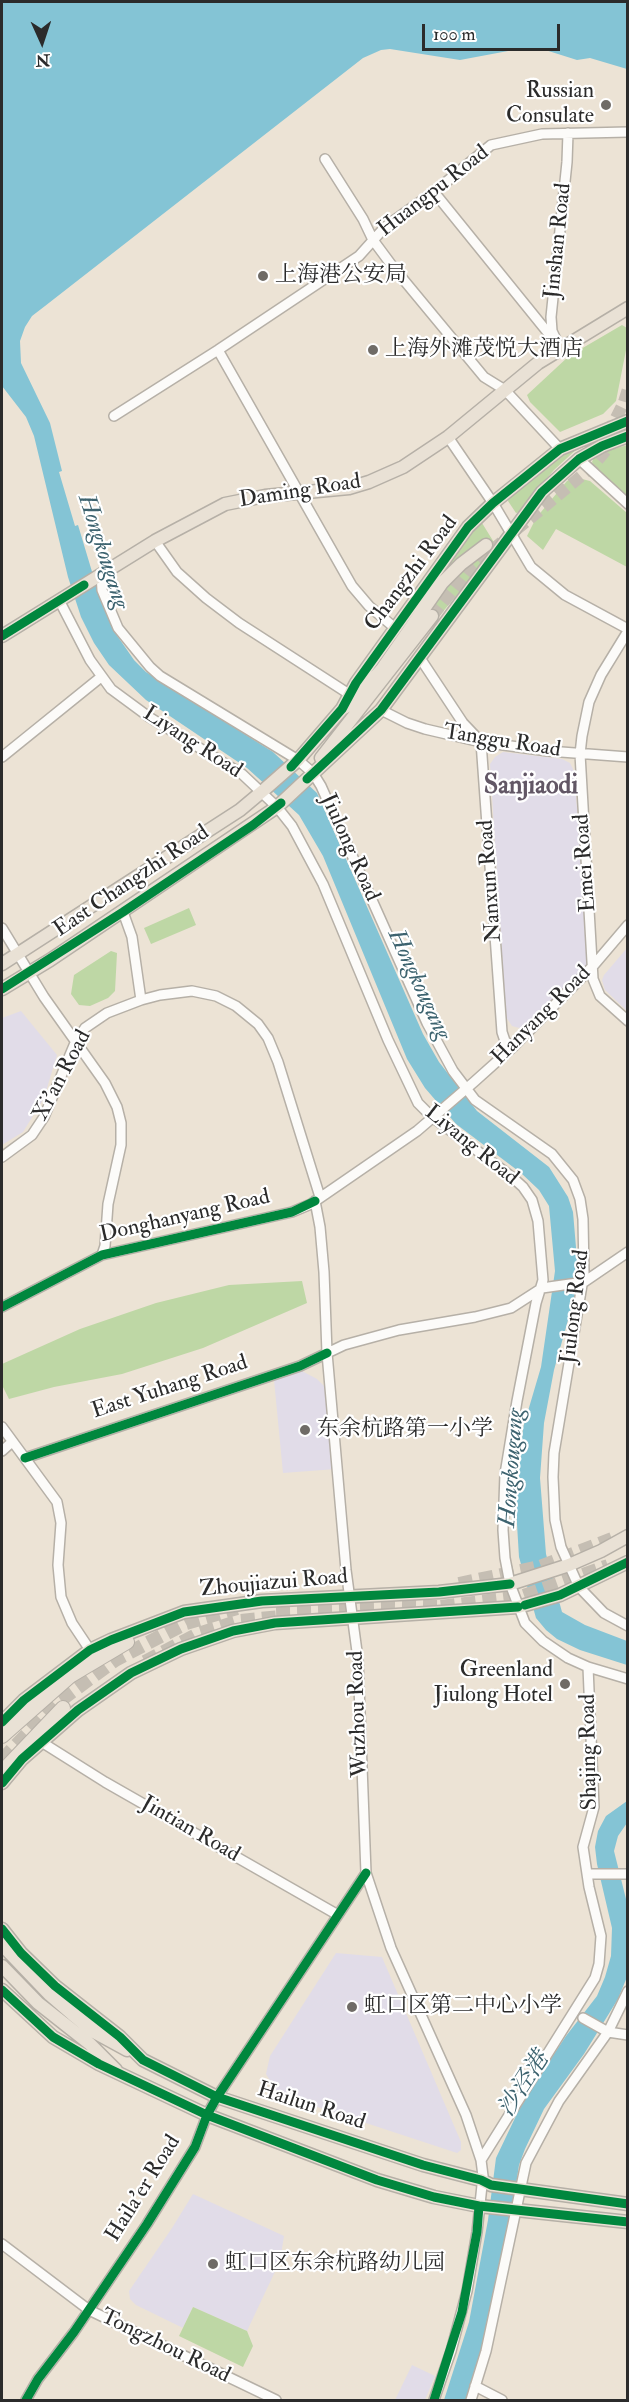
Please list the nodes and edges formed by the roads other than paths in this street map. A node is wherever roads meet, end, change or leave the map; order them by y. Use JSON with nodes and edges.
{"nodes":[{"id":1,"x":627,"y":132,"type":"edge"},
{"id":2,"x":568,"y":133,"type":"junction"},
{"id":3,"x":325,"y":159,"type":"dead end"},
{"id":4,"x":434,"y":192,"type":"junction"},
{"id":5,"x":373,"y":240,"type":"junction"},
{"id":6,"x":627,"y":308,"type":"edge"},
{"id":7,"x":560,"y":348,"type":"junction"},
{"id":8,"x":218,"y":350,"type":"junction"},
{"id":9,"x":505,"y":390,"type":"junction"},
{"id":10,"x":114,"y":416,"type":"dead end"},
{"id":11,"x":627,"y":421,"type":"edge"},
{"id":12,"x":627,"y":436,"type":"edge"},
{"id":13,"x":448,"y":437,"type":"junction"},
{"id":14,"x":561,"y":449,"type":"junction"},
{"id":15,"x":579,"y":459,"type":"junction"},
{"id":16,"x":300,"y":493,"type":"junction"},
{"id":17,"x":493,"y":503,"type":"junction"},
{"id":18,"x":627,"y":504,"type":"edge"},
{"id":19,"x":511,"y":535,"type":"junction"},
{"id":20,"x":155,"y":541,"type":"junction"},
{"id":21,"x":486,"y":545,"type":"dead end"},
{"id":22,"x":93,"y":579,"type":"junction"},
{"id":23,"x":64,"y":597,"type":"junction"},
{"id":24,"x":432,"y":616,"type":"tunnel mouth"},
{"id":25,"x":395,"y":628,"type":"junction"},
{"id":26,"x":627,"y":630,"type":"edge"},
{"id":27,"x":2,"y":636,"type":"edge"},
{"id":28,"x":420,"y":658,"type":"junction"},
{"id":29,"x":101,"y":677,"type":"junction"},
{"id":30,"x":349,"y":694,"type":"junction"},
{"id":31,"x":342,"y":710,"type":"junction"},
{"id":32,"x":381,"y":710,"type":"junction"},
{"id":33,"x":481,"y":742,"type":"junction"},
{"id":34,"x":580,"y":754,"type":"junction"},
{"id":35,"x":2,"y":757,"type":"edge"},
{"id":36,"x":627,"y":757,"type":"edge"},
{"id":37,"x":294,"y":763,"type":"junction"},
{"id":38,"x":313,"y":772,"type":"junction"},
{"id":39,"x":264,"y":791,"type":"junction"},
{"id":40,"x":279,"y":805,"type":"junction"},
{"id":41,"x":123,"y":912,"type":"junction"},
{"id":42,"x":627,"y":926,"type":"edge"},
{"id":43,"x":2,"y":928,"type":"edge"},
{"id":44,"x":18,"y":954,"type":"junction"},
{"id":45,"x":2,"y":964,"type":"edge"},
{"id":46,"x":593,"y":966,"type":"junction"},
{"id":47,"x":29,"y":973,"type":"junction"},
{"id":48,"x":2,"y":989,"type":"edge"},
{"id":49,"x":141,"y":1000,"type":"junction"},
{"id":50,"x":627,"y":1021,"type":"edge"},
{"id":51,"x":75,"y":1043,"type":"junction"},
{"id":52,"x":513,"y":1047,"type":"junction"},
{"id":53,"x":464,"y":1090,"type":"junction"},
{"id":54,"x":452,"y":1100,"type":"joint"},
{"id":55,"x":431,"y":1116,"type":"junction"},
{"id":56,"x":2,"y":1157,"type":"edge"},
{"id":57,"x":318,"y":1199,"type":"junction"},
{"id":58,"x":627,"y":1252,"type":"edge"},
{"id":59,"x":102,"y":1255,"type":"junction"},
{"id":60,"x":580,"y":1282,"type":"junction"},
{"id":61,"x":542,"y":1288,"type":"junction"},
{"id":62,"x":2,"y":1307,"type":"edge"},
{"id":63,"x":327,"y":1353,"type":"junction"},
{"id":64,"x":2,"y":1427,"type":"edge"},
{"id":65,"x":12,"y":1442,"type":"junction"},
{"id":66,"x":2,"y":1451,"type":"edge"},
{"id":67,"x":25,"y":1458,"type":"junction"},
{"id":68,"x":627,"y":1536,"type":"edge"},
{"id":69,"x":627,"y":1562,"type":"edge"},
{"id":70,"x":569,"y":1565,"type":"junction"},
{"id":71,"x":515,"y":1582,"type":"junction"},
{"id":72,"x":579,"y":1587,"type":"junction"},
{"id":73,"x":351,"y":1596,"type":"junction"},
{"id":74,"x":522,"y":1606,"type":"junction"},
{"id":75,"x":353,"y":1619,"type":"junction"},
{"id":76,"x":627,"y":1626,"type":"edge"},
{"id":77,"x":127,"y":1642,"type":"dead end"},
{"id":78,"x":90,"y":1650,"type":"junction"},
{"id":79,"x":588,"y":1667,"type":"junction"},
{"id":80,"x":627,"y":1679,"type":"edge"},
{"id":81,"x":63,"y":1708,"type":"dead end"},
{"id":82,"x":2,"y":1722,"type":"edge"},
{"id":83,"x":2,"y":1736,"type":"edge"},
{"id":84,"x":43,"y":1743,"type":"junction"},
{"id":85,"x":2,"y":1772,"type":"edge"},
{"id":86,"x":2,"y":1783,"type":"edge"},
{"id":87,"x":366,"y":1873,"type":"junction"},
{"id":88,"x":591,"y":1874,"type":"junction"},
{"id":89,"x":623,"y":1874,"type":"edge"},
{"id":90,"x":338,"y":1915,"type":"junction"},
{"id":91,"x":2,"y":1929,"type":"edge"},
{"id":92,"x":2,"y":1946,"type":"edge"},
{"id":93,"x":2,"y":1966,"type":"edge"},
{"id":94,"x":2,"y":1990,"type":"edge"},
{"id":95,"x":627,"y":1991,"type":"edge"},
{"id":96,"x":583,"y":2018,"type":"dead end"},
{"id":97,"x":605,"y":2030,"type":"junction"},
{"id":98,"x":627,"y":2035,"type":"edge"},
{"id":99,"x":143,"y":2060,"type":"junction"},
{"id":100,"x":120,"y":2074,"type":"junction"},
{"id":101,"x":217,"y":2097,"type":"junction"},
{"id":102,"x":207,"y":2115,"type":"junction"},
{"id":103,"x":481,"y":2160,"type":"junction"},
{"id":104,"x":486,"y":2183,"type":"junction"},
{"id":105,"x":517,"y":2188,"type":"junction"},
{"id":106,"x":627,"y":2204,"type":"edge"},
{"id":107,"x":484,"y":2207,"type":"junction"},
{"id":108,"x":513,"y":2211,"type":"junction"},
{"id":109,"x":627,"y":2222,"type":"edge"},
{"id":110,"x":2,"y":2244,"type":"edge"},
{"id":111,"x":89,"y":2310,"type":"junction"},
{"id":112,"x":475,"y":2386,"type":"junction"},
{"id":113,"x":26,"y":2400,"type":"edge"},
{"id":114,"x":276,"y":2400,"type":"edge"},
{"id":115,"x":434,"y":2400,"type":"edge"},
{"id":116,"x":471,"y":2400,"type":"edge"},
{"id":117,"x":502,"y":2400,"type":"edge"}],
"edges":[{"from":1,"to":2,"type":"street","name":"Huangpu Road"},
{"from":2,"to":4,"type":"street","name":"Huangpu Road"},
{"from":2,"to":7,"type":"street","name":"Jinshan Road"},
{"from":3,"to":5,"type":"street"},
{"from":4,"to":5,"type":"street","name":"Huangpu Road"},
{"from":4,"to":7,"type":"street"},
{"from":5,"to":8,"type":"street","name":"Huangpu Road"},
{"from":5,"to":9,"type":"street"},
{"from":6,"to":7,"type":"main road","name":"Daming Road"},
{"from":7,"to":9,"type":"main road","name":"Daming Road"},
{"from":8,"to":10,"type":"street","name":"Huangpu Road"},
{"from":8,"to":16,"type":"street"},
{"from":9,"to":13,"type":"main road","name":"Daming Road"},
{"from":9,"to":14,"type":"street"},
{"from":11,"to":14,"type":"main road","name":"Changzhi Road"},
{"from":12,"to":15,"type":"main road"},
{"from":13,"to":16,"type":"main road","name":"Daming Road"},
{"from":13,"to":17,"type":"street"},
{"from":14,"to":17,"type":"main road","name":"Changzhi Road"},
{"from":15,"to":18,"type":"street"},
{"from":15,"to":19,"type":"main road"},
{"from":16,"to":20,"type":"main road","name":"Daming Road"},
{"from":16,"to":25,"type":"street"},
{"from":17,"to":19,"type":"street"},
{"from":17,"to":25,"type":"main road","name":"Changzhi Road"},
{"from":19,"to":26,"type":"street"},
{"from":19,"to":28,"type":"main road"},
{"from":20,"to":22,"type":"main road","name":"Daming Road"},
{"from":20,"to":30,"type":"street"},
{"from":21,"to":31,"type":"main road"},
{"from":22,"to":23,"type":"main road","name":"Daming Road"},
{"from":22,"to":37,"type":"street","name":"Jiulong Road"},
{"from":23,"to":27,"type":"main road","name":"Daming Road"},
{"from":23,"to":29,"type":"street","name":"Liyang Road"},
{"from":24,"to":38,"type":"main road"},
{"from":25,"to":30,"type":"main road","name":"Changzhi Road"},
{"from":26,"to":34,"type":"street","name":"Emei Road"},
{"from":28,"to":32,"type":"main road"},
{"from":28,"to":33,"type":"street"},
{"from":29,"to":35,"type":"street"},
{"from":29,"to":39,"type":"street","name":"Liyang Road"},
{"from":30,"to":31,"type":"main road","name":"Changzhi Road"},
{"from":31,"to":37,"type":"main road","name":"Changzhi Road"},
{"from":32,"to":33,"type":"street","name":"Tanggu Road"},
{"from":32,"to":38,"type":"main road"},
{"from":33,"to":34,"type":"street","name":"Tanggu Road"},
{"from":33,"to":52,"type":"street","name":"Nanxun Road"},
{"from":34,"to":36,"type":"street","name":"Tanggu Road"},
{"from":34,"to":46,"type":"street","name":"Emei Road"},
{"from":37,"to":38,"type":"street","name":"Jiulong Road"},
{"from":37,"to":39,"type":"main road","name":"Changzhi Road"},
{"from":38,"to":40,"type":"main road","name":"East Changzhi Road"},
{"from":38,"to":53,"type":"street","name":"Jiulong Road"},
{"from":39,"to":40,"type":"street","name":"Liyang Road"},
{"from":39,"to":44,"type":"main road","name":"East Changzhi Road"},
{"from":40,"to":41,"type":"main road","name":"East Changzhi Road"},
{"from":40,"to":55,"type":"street","name":"Liyang Road"},
{"from":41,"to":47,"type":"main road","name":"East Changzhi Road"},
{"from":41,"to":49,"type":"street"},
{"from":42,"to":46,"type":"street","name":"Hanyang Road"},
{"from":43,"to":44,"type":"street"},
{"from":44,"to":45,"type":"main road","name":"East Changzhi Road"},
{"from":44,"to":47,"type":"street"},
{"from":46,"to":50,"type":"street","name":"Emei Road"},
{"from":46,"to":52,"type":"street","name":"Hanyang Road"},
{"from":47,"to":48,"type":"main road","name":"East Changzhi Road"},
{"from":47,"to":51,"type":"street"},
{"from":49,"to":51,"type":"street","name":"Xi'an Road"},
{"from":49,"to":57,"type":"street","name":"Xi'an Road"},
{"from":51,"to":56,"type":"street","name":"Xi'an Road"},
{"from":51,"to":59,"type":"street"},
{"from":52,"to":53,"type":"street","name":"Hanyang Road"},
{"from":53,"to":54,"type":"street","name":"Hanyang Road"},
{"from":53,"to":60,"type":"street","name":"Jiulong Road"},
{"from":54,"to":55,"type":"street","name":"Donghanyang Road"},
{"from":55,"to":57,"type":"street","name":"Donghanyang Road"},
{"from":55,"to":61,"type":"street","name":"Liyang Road"},
{"from":57,"to":59,"type":"street","name":"Donghanyang Road"},
{"from":57,"to":63,"type":"street","name":"Wuzhou Road"},
{"from":58,"to":60,"type":"street"},
{"from":59,"to":62,"type":"street","name":"Donghanyang Road"},
{"from":60,"to":61,"type":"street","name":"East Yuhang Road"},
{"from":60,"to":70,"type":"street","name":"Jiulong Road"},
{"from":61,"to":63,"type":"street","name":"East Yuhang Road"},
{"from":61,"to":71,"type":"street","name":"Liyang Road"},
{"from":63,"to":67,"type":"street","name":"East Yuhang Road"},
{"from":63,"to":73,"type":"street","name":"Wuzhou Road"},
{"from":64,"to":65,"type":"street"},
{"from":65,"to":66,"type":"street"},
{"from":65,"to":67,"type":"street"},
{"from":67,"to":78,"type":"street"},
{"from":68,"to":70,"type":"main road","name":"Zhoujiazui Road"},
{"from":69,"to":72,"type":"main road","name":"Zhoujiazui Road"},
{"from":70,"to":71,"type":"main road","name":"Zhoujiazui Road"},
{"from":70,"to":72,"type":"street","name":"Jiulong Road"},
{"from":71,"to":73,"type":"main road","name":"Zhoujiazui Road"},
{"from":71,"to":74,"type":"street","name":"Liyang Road"},
{"from":72,"to":74,"type":"main road","name":"Zhoujiazui Road"},
{"from":72,"to":76,"type":"street","name":"Jiulong Road"},
{"from":73,"to":75,"type":"street","name":"Wuzhou Road"},
{"from":73,"to":78,"type":"main road","name":"Zhoujiazui Road"},
{"from":74,"to":75,"type":"main road","name":"Zhoujiazui Road"},
{"from":74,"to":79,"type":"street","name":"Liyang Road"},
{"from":75,"to":84,"type":"main road","name":"Zhoujiazui Road"},
{"from":75,"to":87,"type":"street","name":"Wuzhou Road"},
{"from":77,"to":83,"type":"highway"},
{"from":78,"to":82,"type":"main road","name":"Zhoujiazui Road"},
{"from":79,"to":80,"type":"street","name":"Liyang Road"},
{"from":79,"to":88,"type":"street","name":"Shajing Road"},
{"from":81,"to":85,"type":"highway"},
{"from":84,"to":86,"type":"main road","name":"Zhoujiazui Road"},
{"from":84,"to":90,"type":"street","name":"Jintian Road"},
{"from":87,"to":90,"type":"street","name":"Haila'er Road"},
{"from":87,"to":103,"type":"street","name":"Wuzhou Road"},
{"from":88,"to":89,"type":"street"},
{"from":88,"to":103,"type":"street","name":"Shajing Road"},
{"from":90,"to":101,"type":"street","name":"Haila'er Road"},
{"from":91,"to":99,"type":"main road","name":"Hailun Road"},
{"from":92,"to":99,"type":"main road"},
{"from":93,"to":100,"type":"main road"},
{"from":94,"to":100,"type":"main road","name":"Hailun Road"},
{"from":95,"to":97,"type":"street"},
{"from":96,"to":97,"type":"street"},
{"from":97,"to":98,"type":"street"},
{"from":97,"to":105,"type":"street"},
{"from":99,"to":101,"type":"main road","name":"Hailun Road"},
{"from":100,"to":102,"type":"main road","name":"Hailun Road"},
{"from":101,"to":102,"type":"street","name":"Haila'er Road"},
{"from":101,"to":104,"type":"main road","name":"Hailun Road"},
{"from":102,"to":107,"type":"main road","name":"Hailun Road"},
{"from":102,"to":111,"type":"street","name":"Haila'er Road"},
{"from":103,"to":104,"type":"street","name":"Wuzhou Road"},
{"from":104,"to":105,"type":"main road","name":"Hailun Road"},
{"from":104,"to":107,"type":"street","name":"Wuzhou Road"},
{"from":105,"to":106,"type":"main road","name":"Hailun Road"},
{"from":105,"to":108,"type":"street"},
{"from":107,"to":108,"type":"main road","name":"Hailun Road"},
{"from":107,"to":115,"type":"street","name":"Wuzhou Road"},
{"from":108,"to":109,"type":"main road","name":"Hailun Road"},
{"from":108,"to":112,"type":"street"},
{"from":110,"to":111,"type":"street","name":"Tongzhou Road"},
{"from":111,"to":113,"type":"street","name":"Haila'er Road"},
{"from":111,"to":114,"type":"street","name":"Tongzhou Road"},
{"from":112,"to":116,"type":"street"},
{"from":112,"to":117,"type":"street"}]}
